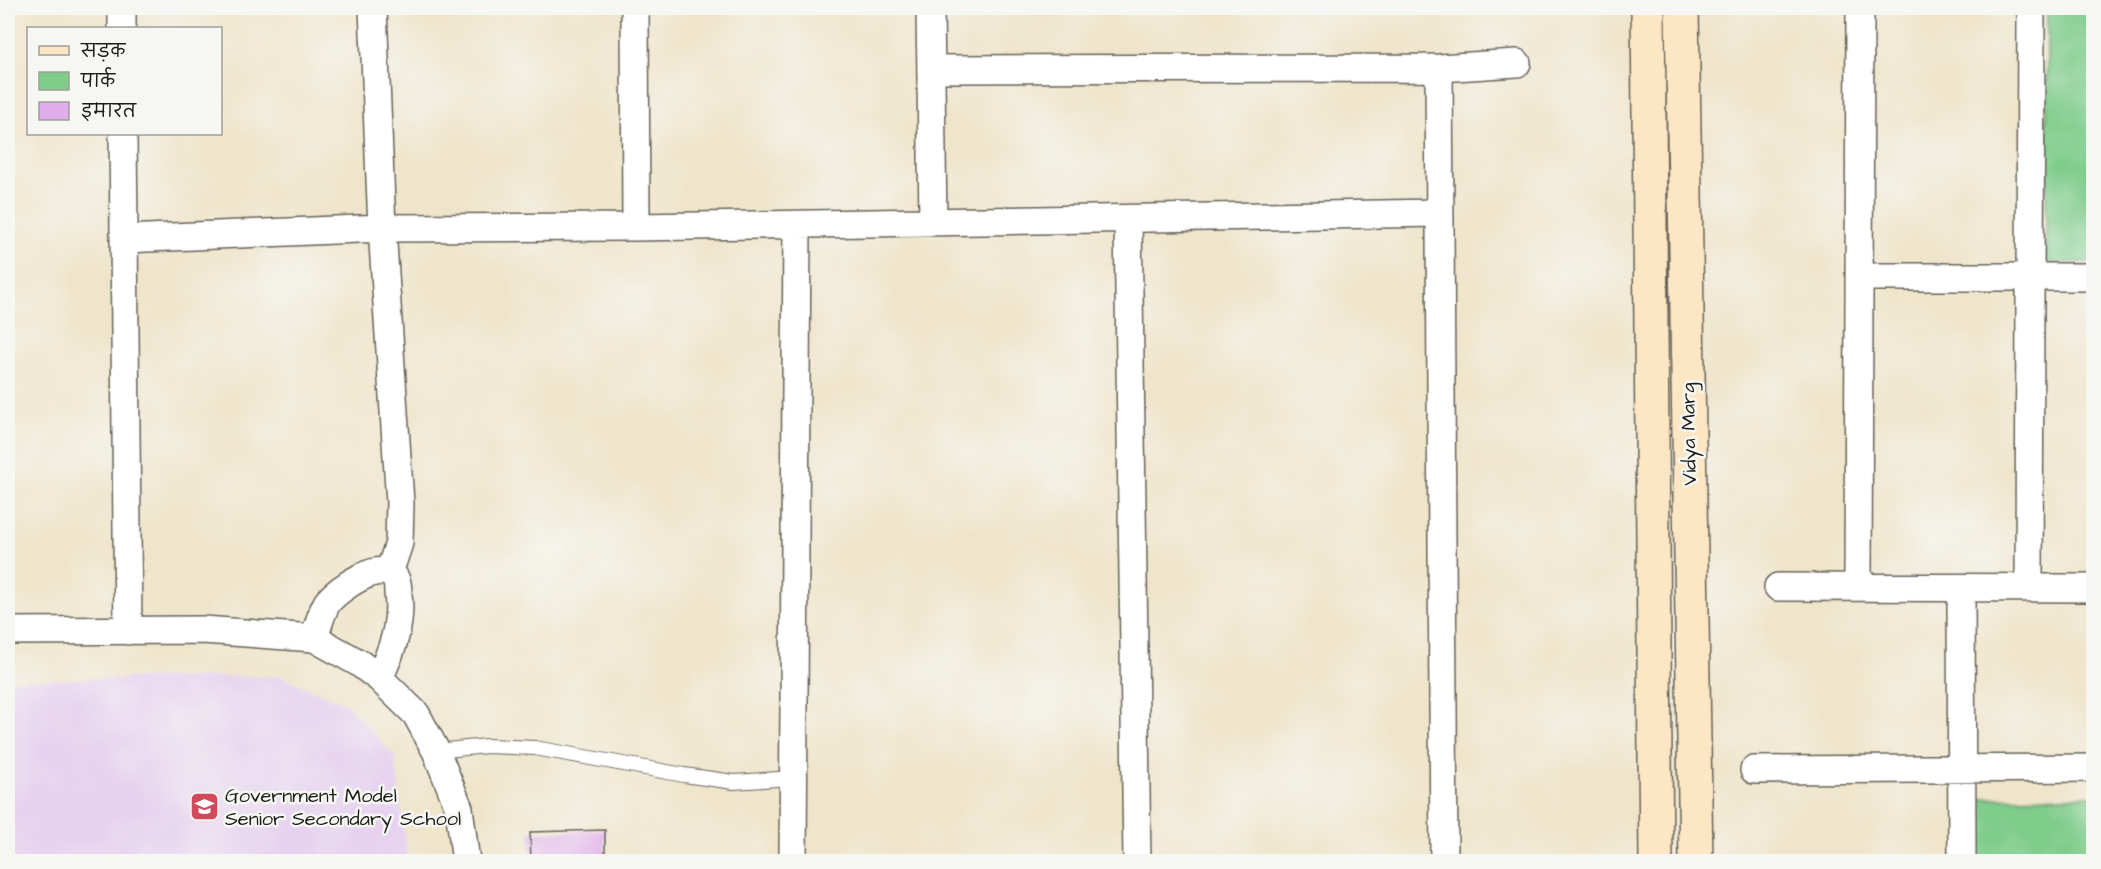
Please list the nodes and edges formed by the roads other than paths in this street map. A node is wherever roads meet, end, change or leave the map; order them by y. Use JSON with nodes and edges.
{"nodes":[{"id":1,"x":122,"y":8,"type":"edge"},
{"id":2,"x":373,"y":8,"type":"edge"},
{"id":3,"x":635,"y":8,"type":"edge"},
{"id":4,"x":930,"y":8,"type":"edge"},
{"id":5,"x":1647,"y":8,"type":"edge"},
{"id":6,"x":1682,"y":8,"type":"edge"},
{"id":7,"x":1860,"y":8,"type":"edge"},
{"id":8,"x":2031,"y":8,"type":"edge"},
{"id":9,"x":122,"y":27,"type":"edge"},
{"id":10,"x":1517,"y":63,"type":"dead end"},
{"id":11,"x":1439,"y":68,"type":"junction"},
{"id":12,"x":931,"y":69,"type":"junction"},
{"id":13,"x":123,"y":135,"type":"edge"},
{"id":14,"x":1439,"y":213,"type":"junction"},
{"id":15,"x":1128,"y":219,"type":"junction"},
{"id":16,"x":933,"y":222,"type":"junction"},
{"id":17,"x":797,"y":225,"type":"junction"},
{"id":18,"x":636,"y":227,"type":"junction"},
{"id":19,"x":382,"y":228,"type":"junction"},
{"id":20,"x":124,"y":240,"type":"junction"},
{"id":21,"x":2030,"y":276,"type":"junction"},
{"id":22,"x":1859,"y":277,"type":"junction"},
{"id":23,"x":2094,"y":277,"type":"edge"},
{"id":24,"x":389,"y":573,"type":"junction"},
{"id":25,"x":1778,"y":587,"type":"dead end"},
{"id":26,"x":1858,"y":587,"type":"junction"},
{"id":27,"x":1961,"y":588,"type":"junction"},
{"id":28,"x":2029,"y":588,"type":"junction"},
{"id":29,"x":2094,"y":588,"type":"edge"},
{"id":30,"x":8,"y":631,"type":"edge"},
{"id":31,"x":128,"y":631,"type":"junction"},
{"id":32,"x":314,"y":638,"type":"junction"},
{"id":33,"x":379,"y":678,"type":"junction"},
{"id":34,"x":436,"y":751,"type":"junction"},
{"id":35,"x":1962,"y":767,"type":"junction"},
{"id":36,"x":2094,"y":768,"type":"edge"},
{"id":37,"x":1754,"y":770,"type":"dead end"},
{"id":38,"x":793,"y":778,"type":"junction"},
{"id":39,"x":466,"y":861,"type":"edge"},
{"id":40,"x":793,"y":861,"type":"edge"},
{"id":41,"x":1137,"y":861,"type":"edge"},
{"id":42,"x":1444,"y":861,"type":"edge"},
{"id":43,"x":1656,"y":861,"type":"edge"},
{"id":44,"x":1696,"y":861,"type":"edge"},
{"id":45,"x":1962,"y":861,"type":"edge"}],
"edges":[{"from":1,"to":9,"type":"street"},
{"from":2,"to":19,"type":"street"},
{"from":3,"to":18,"type":"street"},
{"from":4,"to":12,"type":"street"},
{"from":5,"to":43,"type":"main road","name":"Vidya Marg"},
{"from":6,"to":44,"type":"main road","name":"Vidya Marg"},
{"from":7,"to":22,"type":"street"},
{"from":8,"to":21,"type":"street"},
{"from":10,"to":11,"type":"street"},
{"from":11,"to":12,"type":"street"},
{"from":11,"to":14,"type":"street"},
{"from":12,"to":16,"type":"street"},
{"from":13,"to":20,"type":"street"},
{"from":14,"to":15,"type":"street"},
{"from":14,"to":42,"type":"street"},
{"from":15,"to":16,"type":"street"},
{"from":15,"to":41,"type":"street"},
{"from":16,"to":17,"type":"street"},
{"from":17,"to":18,"type":"street"},
{"from":17,"to":38,"type":"street"},
{"from":18,"to":19,"type":"street"},
{"from":19,"to":20,"type":"street"},
{"from":19,"to":24,"type":"street"},
{"from":20,"to":31,"type":"street"},
{"from":21,"to":22,"type":"street"},
{"from":21,"to":23,"type":"street"},
{"from":21,"to":28,"type":"street"},
{"from":22,"to":26,"type":"street"},
{"from":24,"to":32,"type":"street"},
{"from":24,"to":33,"type":"street"},
{"from":25,"to":26,"type":"street"},
{"from":26,"to":27,"type":"street"},
{"from":27,"to":28,"type":"street"},
{"from":27,"to":35,"type":"street"},
{"from":28,"to":29,"type":"street"},
{"from":30,"to":31,"type":"street"},
{"from":31,"to":32,"type":"street"},
{"from":32,"to":33,"type":"street"},
{"from":33,"to":34,"type":"street"},
{"from":34,"to":38,"type":"lane"},
{"from":34,"to":39,"type":"street"},
{"from":35,"to":36,"type":"street"},
{"from":35,"to":37,"type":"street"},
{"from":35,"to":45,"type":"street"},
{"from":38,"to":40,"type":"street"}]}
